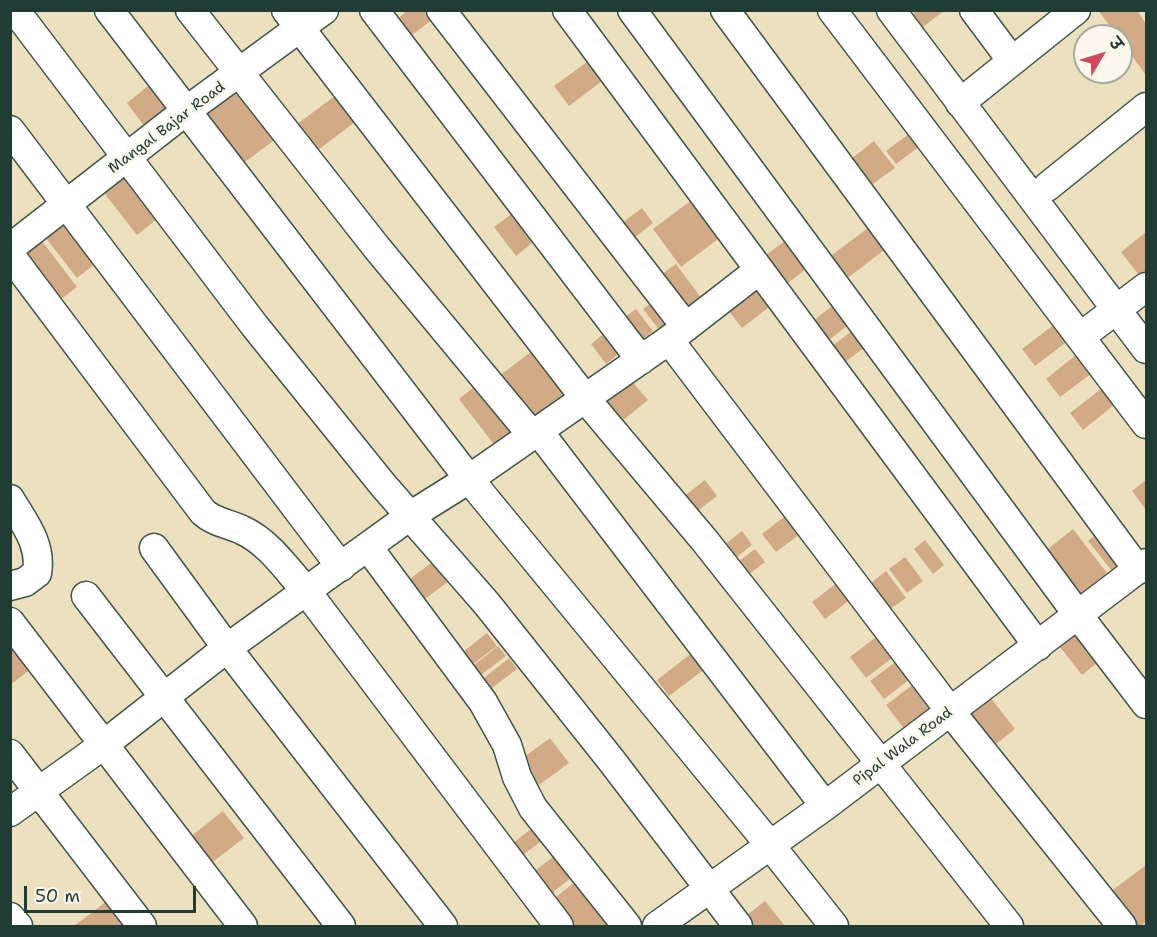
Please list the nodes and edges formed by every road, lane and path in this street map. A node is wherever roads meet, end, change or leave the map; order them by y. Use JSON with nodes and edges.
{"nodes":[{"id":1,"x":15,"y":10,"type":"edge"},
{"id":2,"x":109,"y":10,"type":"edge"},
{"id":3,"x":190,"y":10,"type":"edge"},
{"id":4,"x":324,"y":10,"type":"edge"},
{"id":5,"x":375,"y":10,"type":"edge"},
{"id":6,"x":441,"y":10,"type":"edge"},
{"id":7,"x":567,"y":10,"type":"edge"},
{"id":8,"x":632,"y":10,"type":"edge"},
{"id":9,"x":725,"y":10,"type":"edge"},
{"id":10,"x":832,"y":10,"type":"edge"},
{"id":11,"x":891,"y":10,"type":"edge"},
{"id":12,"x":974,"y":10,"type":"edge"},
{"id":13,"x":1072,"y":12,"type":"edge"},
{"id":14,"x":293,"y":20,"type":"edge"},
{"id":15,"x":1012,"y":61,"type":"junction"},
{"id":16,"x":240,"y":74,"type":"junction"},
{"id":17,"x":960,"y":103,"type":"junction"},
{"id":18,"x":1146,"y":107,"type":"edge"},
{"id":19,"x":186,"y":111,"type":"junction"},
{"id":20,"x":10,"y":130,"type":"edge"},
{"id":21,"x":126,"y":157,"type":"junction"},
{"id":22,"x":1047,"y":187,"type":"dead end"},
{"id":23,"x":67,"y":205,"type":"junction"},
{"id":24,"x":10,"y":248,"type":"edge"},
{"id":25,"x":10,"y":255,"type":"edge"},
{"id":26,"x":758,"y":271,"type":"junction"},
{"id":27,"x":1146,"y":287,"type":"edge"},
{"id":28,"x":1116,"y":310,"type":"junction"},
{"id":29,"x":678,"y":333,"type":"junction"},
{"id":30,"x":1080,"y":337,"type":"junction"},
{"id":31,"x":1146,"y":349,"type":"edge"},
{"id":32,"x":641,"y":360,"type":"junction"},
{"id":33,"x":584,"y":397,"type":"junction"},
{"id":34,"x":1142,"y":408,"type":"edge"},
{"id":35,"x":532,"y":435,"type":"junction"},
{"id":36,"x":469,"y":479,"type":"junction"},
{"id":37,"x":10,"y":499,"type":"edge"},
{"id":38,"x":410,"y":516,"type":"junction"},
{"id":39,"x":368,"y":547,"type":"junction"},
{"id":40,"x":154,"y":548,"type":"dead end"},
{"id":41,"x":341,"y":567,"type":"junction"},
{"id":42,"x":1142,"y":567,"type":"edge"},
{"id":43,"x":10,"y":585,"type":"edge"},
{"id":44,"x":307,"y":592,"type":"junction"},
{"id":45,"x":86,"y":596,"type":"dead end"},
{"id":46,"x":1078,"y":615,"type":"junction"},
{"id":47,"x":10,"y":622,"type":"edge"},
{"id":48,"x":1038,"y":646,"type":"junction"},
{"id":49,"x":227,"y":648,"type":"junction"},
{"id":50,"x":163,"y":698,"type":"junction"},
{"id":51,"x":1146,"y":704,"type":"edge"},
{"id":52,"x":950,"y":711,"type":"junction"},
{"id":53,"x":102,"y":746,"type":"junction"},
{"id":54,"x":10,"y":754,"type":"edge"},
{"id":55,"x":882,"y":763,"type":"junction"},
{"id":56,"x":38,"y":792,"type":"junction"},
{"id":57,"x":825,"y":806,"type":"junction"},
{"id":58,"x":10,"y":812,"type":"edge"},
{"id":59,"x":770,"y":845,"type":"junction"},
{"id":60,"x":710,"y":887,"type":"junction"},
{"id":61,"x":10,"y":917,"type":"edge"},
{"id":62,"x":18,"y":927,"type":"edge"},
{"id":63,"x":142,"y":927,"type":"edge"},
{"id":64,"x":243,"y":927,"type":"edge"},
{"id":65,"x":341,"y":927,"type":"edge"},
{"id":66,"x":443,"y":927,"type":"edge"},
{"id":67,"x":559,"y":927,"type":"edge"},
{"id":68,"x":627,"y":927,"type":"edge"},
{"id":69,"x":657,"y":927,"type":"edge"},
{"id":70,"x":738,"y":927,"type":"edge"},
{"id":71,"x":834,"y":927,"type":"edge"},
{"id":72,"x":1009,"y":927,"type":"edge"},
{"id":73,"x":1122,"y":927,"type":"edge"}],
"edges":[{"from":1,"to":21,"type":"street"},
{"from":2,"to":19,"type":"street"},
{"from":3,"to":16,"type":"street"},
{"from":4,"to":14,"type":"street","name":"Mangal Bajar Road"},
{"from":5,"to":32,"type":"street"},
{"from":6,"to":29,"type":"street"},
{"from":7,"to":26,"type":"street"},
{"from":8,"to":46,"type":"street"},
{"from":9,"to":42,"type":"street"},
{"from":10,"to":30,"type":"street"},
{"from":11,"to":17,"type":"street"},
{"from":12,"to":15,"type":"street"},
{"from":13,"to":15,"type":"street"},
{"from":14,"to":16,"type":"street","name":"Mangal Bajar Road"},
{"from":14,"to":33,"type":"street"},
{"from":15,"to":17,"type":"street"},
{"from":16,"to":19,"type":"street","name":"Mangal Bajar Road"},
{"from":16,"to":35,"type":"street"},
{"from":17,"to":28,"type":"street"},
{"from":18,"to":22,"type":"street"},
{"from":19,"to":21,"type":"street","name":"Mangal Bajar Road"},
{"from":19,"to":36,"type":"street"},
{"from":20,"to":23,"type":"street"},
{"from":21,"to":23,"type":"street","name":"Mangal Bajar Road"},
{"from":21,"to":38,"type":"street"},
{"from":23,"to":24,"type":"street","name":"Mangal Bajar Road"},
{"from":23,"to":41,"type":"street"},
{"from":25,"to":44,"type":"street"},
{"from":26,"to":29,"type":"street"},
{"from":26,"to":48,"type":"street"},
{"from":27,"to":28,"type":"street"},
{"from":28,"to":30,"type":"street"},
{"from":28,"to":31,"type":"street"},
{"from":29,"to":32,"type":"street"},
{"from":29,"to":52,"type":"street"},
{"from":30,"to":34,"type":"street"},
{"from":32,"to":33,"type":"street"},
{"from":33,"to":35,"type":"street"},
{"from":33,"to":55,"type":"street"},
{"from":35,"to":36,"type":"street"},
{"from":35,"to":57,"type":"street"},
{"from":36,"to":38,"type":"street"},
{"from":36,"to":59,"type":"street"},
{"from":37,"to":43,"type":"street"},
{"from":38,"to":39,"type":"street"},
{"from":38,"to":60,"type":"street"},
{"from":39,"to":41,"type":"street"},
{"from":39,"to":68,"type":"street"},
{"from":40,"to":49,"type":"street"},
{"from":41,"to":44,"type":"street"},
{"from":42,"to":46,"type":"street","name":"Pipal Wala Road"},
{"from":44,"to":49,"type":"street"},
{"from":44,"to":67,"type":"street"},
{"from":45,"to":50,"type":"street"},
{"from":46,"to":48,"type":"street","name":"Pipal Wala Road"},
{"from":46,"to":51,"type":"street"},
{"from":47,"to":53,"type":"street"},
{"from":48,"to":52,"type":"street","name":"Pipal Wala Road"},
{"from":49,"to":50,"type":"street"},
{"from":49,"to":66,"type":"street"},
{"from":50,"to":53,"type":"street"},
{"from":50,"to":65,"type":"street"},
{"from":52,"to":55,"type":"street","name":"Pipal Wala Road"},
{"from":52,"to":73,"type":"street"},
{"from":53,"to":56,"type":"street"},
{"from":53,"to":64,"type":"street"},
{"from":54,"to":56,"type":"street"},
{"from":55,"to":57,"type":"street","name":"Pipal Wala Road"},
{"from":55,"to":72,"type":"street"},
{"from":56,"to":58,"type":"street"},
{"from":56,"to":63,"type":"street"},
{"from":57,"to":59,"type":"street","name":"Pipal Wala Road"},
{"from":59,"to":60,"type":"street","name":"Pipal Wala Road"},
{"from":59,"to":71,"type":"street"},
{"from":60,"to":69,"type":"street","name":"Pipal Wala Road"},
{"from":60,"to":70,"type":"street"},
{"from":61,"to":62,"type":"street"}]}
